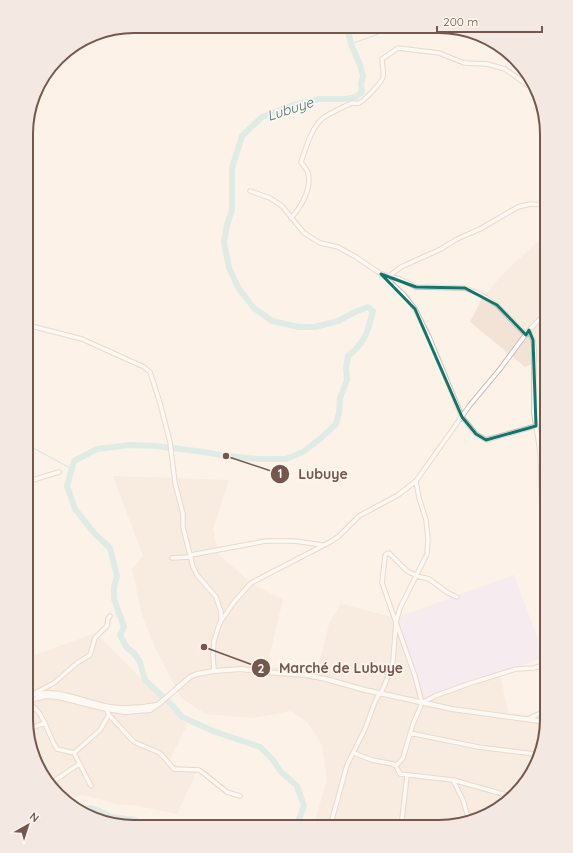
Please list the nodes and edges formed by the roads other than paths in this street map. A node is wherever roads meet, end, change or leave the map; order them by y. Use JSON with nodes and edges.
{"nodes":[{"id":1,"x":526,"y":83,"type":"edge"},
{"id":2,"x":250,"y":191,"type":"dead end"},
{"id":3,"x":540,"y":205,"type":"edge"},
{"id":4,"x":291,"y":218,"type":"junction"},
{"id":5,"x":381,"y":274,"type":"junction"},
{"id":6,"x":389,"y":276,"type":"junction"},
{"id":7,"x":540,"y":319,"type":"edge"},
{"id":8,"x":33,"y":327,"type":"edge"},
{"id":9,"x":529,"y":330,"type":"junction"},
{"id":10,"x":526,"y":334,"type":"junction"},
{"id":11,"x":462,"y":417,"type":"junction"},
{"id":12,"x":536,"y":426,"type":"junction"},
{"id":13,"x":540,"y":451,"type":"edge"},
{"id":14,"x":59,"y":472,"type":"dead end"},
{"id":15,"x":33,"y":480,"type":"edge"},
{"id":16,"x":416,"y":481,"type":"junction"},
{"id":17,"x":323,"y":544,"type":"junction"},
{"id":18,"x":190,"y":556,"type":"junction"},
{"id":19,"x":172,"y":558,"type":"dead end"},
{"id":20,"x":417,"y":576,"type":"junction"},
{"id":21,"x":457,"y":597,"type":"dead end"},
{"id":22,"x":110,"y":616,"type":"dead end"},
{"id":23,"x":221,"y":621,"type":"junction"},
{"id":24,"x":396,"y":622,"type":"junction"},
{"id":25,"x":540,"y":666,"type":"edge"},
{"id":26,"x":214,"y":671,"type":"junction"},
{"id":27,"x":381,"y":693,"type":"junction"},
{"id":28,"x":33,"y":694,"type":"edge"},
{"id":29,"x":33,"y":695,"type":"edge"},
{"id":30,"x":33,"y":700,"type":"edge"},
{"id":31,"x":422,"y":703,"type":"junction"},
{"id":32,"x":33,"y":706,"type":"edge"},
{"id":33,"x":105,"y":707,"type":"junction"},
{"id":34,"x":36,"y":708,"type":"junction"},
{"id":35,"x":33,"y":711,"type":"edge"},
{"id":36,"x":540,"y":713,"type":"edge"},
{"id":37,"x":109,"y":715,"type":"junction"},
{"id":38,"x":528,"y":719,"type":"junction"},
{"id":39,"x":540,"y":721,"type":"edge"},
{"id":40,"x":45,"y":724,"type":"junction"},
{"id":41,"x":33,"y":727,"type":"edge"},
{"id":42,"x":410,"y":733,"type":"junction"},
{"id":43,"x":74,"y":753,"type":"junction"},
{"id":44,"x":354,"y":753,"type":"junction"},
{"id":45,"x":534,"y":754,"type":"edge"},
{"id":46,"x":79,"y":764,"type":"junction"},
{"id":47,"x":396,"y":766,"type":"junction"},
{"id":48,"x":407,"y":776,"type":"junction"},
{"id":49,"x":54,"y":780,"type":"edge"},
{"id":50,"x":453,"y":780,"type":"junction"},
{"id":51,"x":92,"y":786,"type":"dead end"},
{"id":52,"x":505,"y":795,"type":"edge"},
{"id":53,"x":240,"y":796,"type":"dead end"},
{"id":54,"x":468,"y":816,"type":"edge"},
{"id":55,"x":332,"y":820,"type":"edge"},
{"id":56,"x":402,"y":820,"type":"edge"}],
"edges":[{"from":1,"to":4,"type":"street"},
{"from":2,"to":4,"type":"street"},
{"from":3,"to":6,"type":"street"},
{"from":4,"to":5,"type":"street"},
{"from":5,"to":6,"type":"street"},
{"from":5,"to":11,"type":"street"},
{"from":6,"to":10,"type":"street"},
{"from":7,"to":9,"type":"street"},
{"from":8,"to":18,"type":"street"},
{"from":9,"to":10,"type":"street"},
{"from":9,"to":12,"type":"street"},
{"from":10,"to":11,"type":"street"},
{"from":11,"to":12,"type":"street"},
{"from":11,"to":16,"type":"street"},
{"from":12,"to":13,"type":"street"},
{"from":14,"to":15,"type":"street"},
{"from":16,"to":17,"type":"street"},
{"from":16,"to":20,"type":"street"},
{"from":17,"to":18,"type":"street"},
{"from":17,"to":23,"type":"street"},
{"from":18,"to":19,"type":"street"},
{"from":18,"to":23,"type":"street"},
{"from":20,"to":21,"type":"street"},
{"from":20,"to":24,"type":"street"},
{"from":20,"to":24,"type":"street"},
{"from":22,"to":28,"type":"street"},
{"from":23,"to":26,"type":"street"},
{"from":24,"to":27,"type":"street"},
{"from":24,"to":31,"type":"street"},
{"from":25,"to":31,"type":"street"},
{"from":26,"to":27,"type":"street"},
{"from":26,"to":33,"type":"street"},
{"from":27,"to":31,"type":"street"},
{"from":27,"to":44,"type":"street"},
{"from":29,"to":33,"type":"street"},
{"from":30,"to":33,"type":"street"},
{"from":31,"to":38,"type":"street"},
{"from":31,"to":42,"type":"street"},
{"from":32,"to":34,"type":"street"},
{"from":33,"to":37,"type":"street"},
{"from":34,"to":35,"type":"street"},
{"from":34,"to":40,"type":"street"},
{"from":36,"to":38,"type":"street"},
{"from":37,"to":43,"type":"street"},
{"from":37,"to":53,"type":"street"},
{"from":38,"to":39,"type":"street"},
{"from":40,"to":41,"type":"street"},
{"from":40,"to":43,"type":"street"},
{"from":42,"to":45,"type":"street"},
{"from":42,"to":47,"type":"street"},
{"from":43,"to":46,"type":"street"},
{"from":44,"to":47,"type":"street"},
{"from":44,"to":55,"type":"street"},
{"from":46,"to":49,"type":"street"},
{"from":46,"to":51,"type":"street"},
{"from":47,"to":48,"type":"street"},
{"from":48,"to":50,"type":"street"},
{"from":48,"to":56,"type":"street"},
{"from":50,"to":52,"type":"street"},
{"from":50,"to":54,"type":"street"}]}
